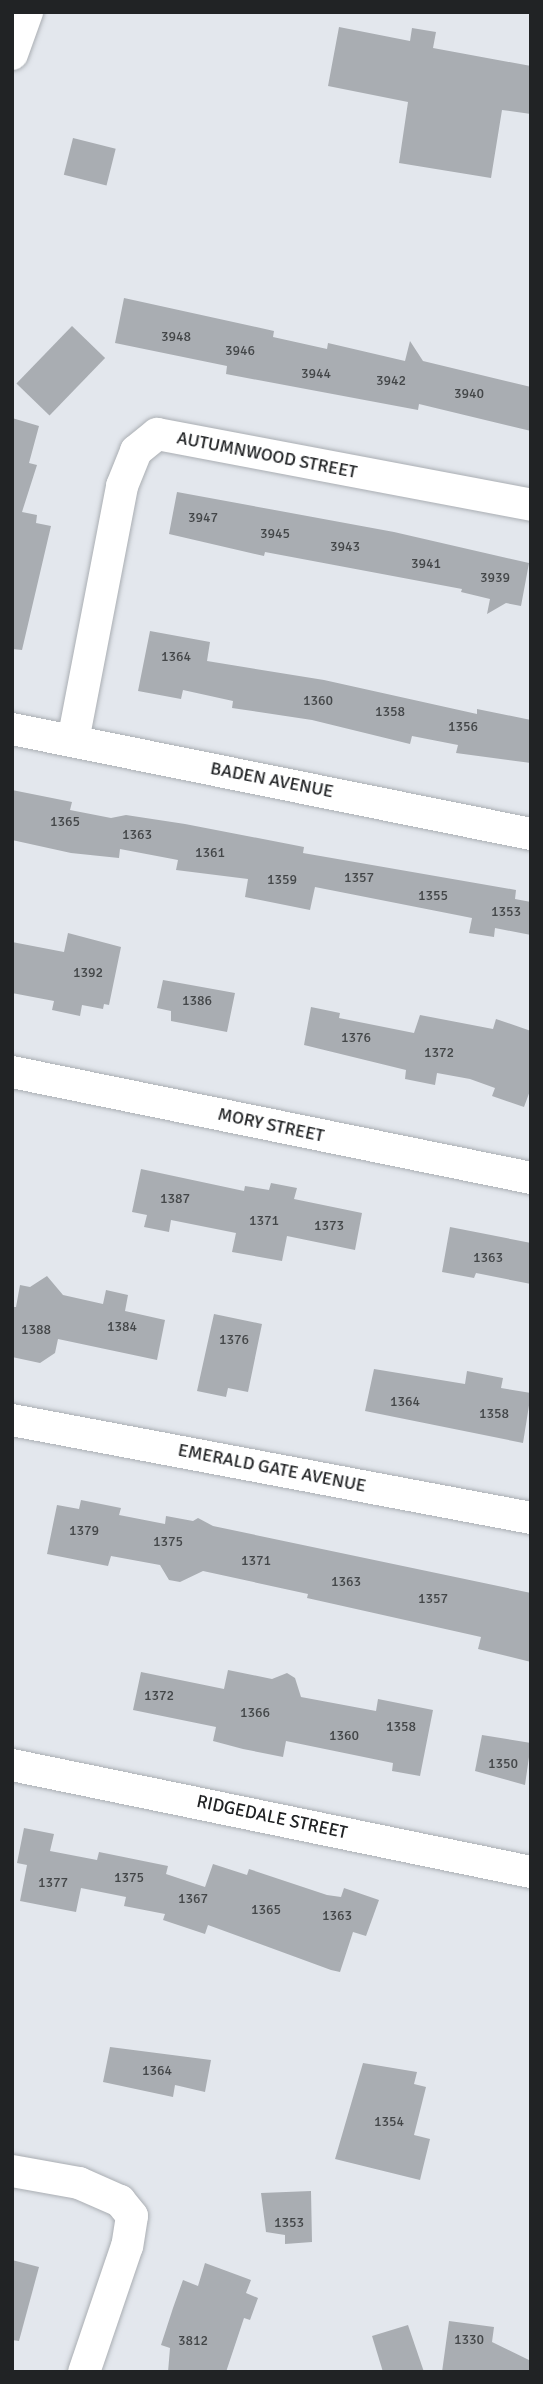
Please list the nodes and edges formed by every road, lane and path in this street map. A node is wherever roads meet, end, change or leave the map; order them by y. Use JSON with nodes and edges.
{"nodes":[{"id":1,"x":27,"y":12,"type":"edge"},
{"id":2,"x":12,"y":54,"type":"edge"},
{"id":3,"x":531,"y":505,"type":"edge"},
{"id":4,"x":12,"y":729,"type":"edge"},
{"id":5,"x":73,"y":741,"type":"junction"},
{"id":6,"x":531,"y":834,"type":"edge"},
{"id":7,"x":12,"y":1072,"type":"edge"},
{"id":8,"x":531,"y":1178,"type":"edge"},
{"id":9,"x":12,"y":1420,"type":"edge"},
{"id":10,"x":531,"y":1518,"type":"edge"},
{"id":11,"x":12,"y":1765,"type":"edge"},
{"id":12,"x":531,"y":1872,"type":"edge"},
{"id":13,"x":12,"y":2171,"type":"edge"},
{"id":14,"x":84,"y":2372,"type":"edge"}],
"edges":[{"from":1,"to":2,"type":"street"},
{"from":3,"to":5,"type":"street","name":"AUTUMNWOOD STREET"},
{"from":4,"to":5,"type":"street","name":"BADEN AVENUE"},
{"from":5,"to":6,"type":"street","name":"BADEN AVENUE"},
{"from":7,"to":8,"type":"street","name":"MORY STREET"},
{"from":9,"to":10,"type":"street","name":"EMERALD GATE AVENUE"},
{"from":11,"to":12,"type":"street","name":"RIDGEDALE STREET"},
{"from":13,"to":14,"type":"street"}]}
